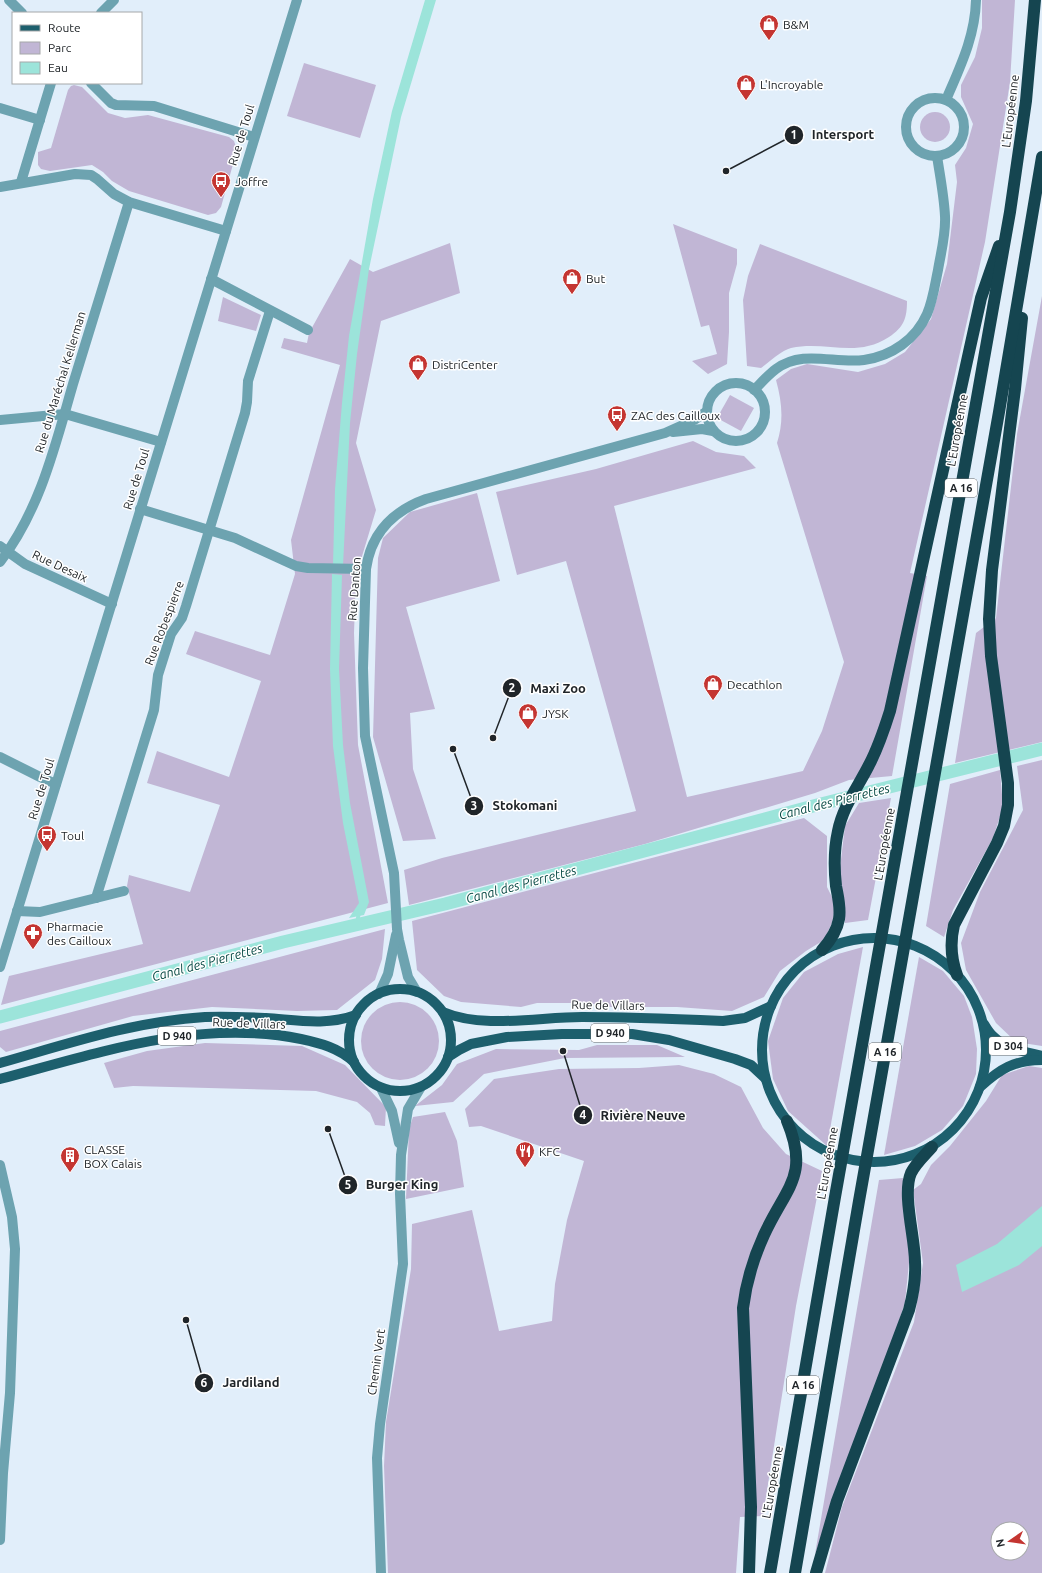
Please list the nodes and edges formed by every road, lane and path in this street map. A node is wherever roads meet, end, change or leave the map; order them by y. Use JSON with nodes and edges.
{"nodes":[{"id":1,"x":9,"y":0,"type":"edge"},
{"id":2,"x":114,"y":0,"type":"edge"},
{"id":3,"x":297,"y":0,"type":"edge"},
{"id":4,"x":976,"y":0,"type":"edge"},
{"id":5,"x":1035,"y":0,"type":"edge"},
{"id":6,"x":21,"y":12,"type":"edge"},
{"id":7,"x":102,"y":12,"type":"edge"},
{"id":8,"x":51,"y":84,"type":"edge"},
{"id":9,"x":92,"y":84,"type":"edge"},
{"id":10,"x":946,"y":100,"type":"junction"},
{"id":11,"x":0,"y":108,"type":"edge"},
{"id":12,"x":40,"y":120,"type":"junction"},
{"id":13,"x":254,"y":137,"type":"junction"},
{"id":14,"x":937,"y":156,"type":"junction"},
{"id":15,"x":1042,"y":157,"type":"edge"},
{"id":16,"x":21,"y":182,"type":"junction"},
{"id":17,"x":0,"y":187,"type":"edge"},
{"id":18,"x":129,"y":202,"type":"junction"},
{"id":19,"x":1010,"y":212,"type":"junction"},
{"id":20,"x":1031,"y":229,"type":"junction"},
{"id":21,"x":226,"y":231,"type":"junction"},
{"id":22,"x":211,"y":279,"type":"junction"},
{"id":23,"x":270,"y":311,"type":"junction"},
{"id":24,"x":308,"y":330,"type":"dead end"},
{"id":25,"x":754,"y":390,"type":"junction"},
{"id":26,"x":706,"y":412,"type":"junction"},
{"id":27,"x":65,"y":414,"type":"junction"},
{"id":28,"x":0,"y":420,"type":"edge"},
{"id":29,"x":713,"y":431,"type":"junction"},
{"id":30,"x":665,"y":433,"type":"junction"},
{"id":31,"x":161,"y":442,"type":"junction"},
{"id":32,"x":140,"y":509,"type":"junction"},
{"id":33,"x":209,"y":530,"type":"junction"},
{"id":34,"x":4,"y":549,"type":"edge"},
{"id":35,"x":0,"y":562,"type":"edge"},
{"id":36,"x":366,"y":569,"type":"junction"},
{"id":37,"x":112,"y":604,"type":"junction"},
{"id":38,"x":0,"y":757,"type":"edge"},
{"id":39,"x":56,"y":784,"type":"junction"},
{"id":40,"x":124,"y":891,"type":"dead end"},
{"id":41,"x":96,"y":898,"type":"junction"},
{"id":42,"x":17,"y":911,"type":"junction"},
{"id":43,"x":397,"y":929,"type":"junction"},
{"id":44,"x":3,"y":945,"type":"edge"},
{"id":45,"x":822,"y":950,"type":"junction"},
{"id":46,"x":0,"y":967,"type":"edge"},
{"id":47,"x":957,"y":975,"type":"junction"},
{"id":48,"x":417,"y":992,"type":"junction"},
{"id":49,"x":379,"y":994,"type":"junction"},
{"id":50,"x":770,"y":1006,"type":"junction"},
{"id":51,"x":443,"y":1012,"type":"junction"},
{"id":52,"x":356,"y":1015,"type":"junction"},
{"id":53,"x":982,"y":1022,"type":"junction"},
{"id":54,"x":1042,"y":1056,"type":"edge"},
{"id":55,"x":448,"y":1057,"type":"junction"},
{"id":56,"x":0,"y":1058,"type":"edge"},
{"id":57,"x":11,"y":1060,"type":"junction"},
{"id":58,"x":1042,"y":1060,"type":"edge"},
{"id":59,"x":354,"y":1062,"type":"junction"},
{"id":60,"x":0,"y":1063,"type":"edge"},
{"id":61,"x":0,"y":1079,"type":"edge"},
{"id":62,"x":765,"y":1079,"type":"junction"},
{"id":63,"x":422,"y":1087,"type":"junction"},
{"id":64,"x":980,"y":1087,"type":"junction"},
{"id":65,"x":381,"y":1088,"type":"junction"},
{"id":66,"x":786,"y":1121,"type":"junction"},
{"id":67,"x":932,"y":1147,"type":"junction"},
{"id":68,"x":401,"y":1155,"type":"junction"},
{"id":69,"x":0,"y":1165,"type":"edge"},
{"id":70,"x":0,"y":1180,"type":"edge"},
{"id":71,"x":8,"y":1202,"type":"junction"},
{"id":72,"x":0,"y":1540,"type":"edge"},
{"id":73,"x":382,"y":1573,"type":"edge"},
{"id":74,"x":749,"y":1573,"type":"edge"},
{"id":75,"x":770,"y":1573,"type":"edge"},
{"id":76,"x":795,"y":1573,"type":"edge"},
{"id":77,"x":816,"y":1573,"type":"edge"}],
"edges":[{"from":1,"to":6,"type":"street"},
{"from":2,"to":7,"type":"street"},
{"from":3,"to":13,"type":"street","name":"Rue de Toul"},
{"from":4,"to":10,"type":"street"},
{"from":5,"to":19,"type":"highway","name":"L'Européenne","number":"A 16"},
{"from":8,"to":12,"type":"street"},
{"from":9,"to":13,"type":"street"},
{"from":10,"to":14,"type":"street"},
{"from":10,"to":14,"type":"street"},
{"from":11,"to":12,"type":"street"},
{"from":12,"to":16,"type":"street"},
{"from":13,"to":21,"type":"street","name":"Rue de Toul"},
{"from":14,"to":25,"type":"street"},
{"from":15,"to":20,"type":"highway","number":"A 16"},
{"from":16,"to":17,"type":"street"},
{"from":16,"to":18,"type":"street"},
{"from":18,"to":21,"type":"street"},
{"from":18,"to":27,"type":"street","name":"Rue du Maréchal Kellerman"},
{"from":19,"to":45,"type":"highway"},
{"from":19,"to":75,"type":"highway","name":"L'Européenne","number":"A 16"},
{"from":20,"to":47,"type":"highway"},
{"from":20,"to":76,"type":"highway","number":"A 16"},
{"from":21,"to":22,"type":"street","name":"Rue de Toul"},
{"from":22,"to":23,"type":"street"},
{"from":22,"to":31,"type":"street","name":"Rue de Toul"},
{"from":23,"to":24,"type":"street"},
{"from":23,"to":33,"type":"street","name":"Rue Robespierre"},
{"from":25,"to":26,"type":"street"},
{"from":25,"to":29,"type":"street"},
{"from":26,"to":29,"type":"street"},
{"from":26,"to":30,"type":"street","name":"Rue Danton"},
{"from":27,"to":28,"type":"street"},
{"from":27,"to":31,"type":"street"},
{"from":27,"to":34,"type":"street","name":"Rue du Maréchal Kellerman"},
{"from":29,"to":30,"type":"street","name":"Rue Danton"},
{"from":30,"to":36,"type":"street","name":"Rue Danton"},
{"from":31,"to":32,"type":"street","name":"Rue de Toul"},
{"from":32,"to":33,"type":"street"},
{"from":32,"to":37,"type":"street","name":"Rue de Toul"},
{"from":33,"to":36,"type":"street"},
{"from":33,"to":41,"type":"street","name":"Rue Robespierre"},
{"from":34,"to":35,"type":"street","name":"Rue du Maréchal Kellerman"},
{"from":34,"to":37,"type":"street","name":"Rue Desaix"},
{"from":36,"to":43,"type":"street","name":"Rue Danton"},
{"from":37,"to":39,"type":"street","name":"Rue de Toul"},
{"from":38,"to":39,"type":"street"},
{"from":39,"to":42,"type":"street","name":"Rue de Toul"},
{"from":40,"to":41,"type":"street"},
{"from":41,"to":42,"type":"street"},
{"from":42,"to":44,"type":"street","name":"Rue de Toul"},
{"from":43,"to":48,"type":"street"},
{"from":43,"to":49,"type":"street"},
{"from":44,"to":46,"type":"street","name":"Rue de Toul"},
{"from":45,"to":47,"type":"main road"},
{"from":45,"to":50,"type":"main road"},
{"from":47,"to":53,"type":"main road"},
{"from":48,"to":49,"type":"main road"},
{"from":48,"to":51,"type":"main road"},
{"from":49,"to":52,"type":"main road"},
{"from":50,"to":51,"type":"main road","name":"Rue de Villars","number":"D 940"},
{"from":50,"to":62,"type":"main road"},
{"from":51,"to":55,"type":"main road"},
{"from":52,"to":57,"type":"main road","name":"Rue de Villars","number":"D 940"},
{"from":52,"to":59,"type":"main road"},
{"from":53,"to":54,"type":"main road","number":"D 304"},
{"from":53,"to":64,"type":"main road"},
{"from":55,"to":62,"type":"main road","number":"D 940"},
{"from":55,"to":63,"type":"main road"},
{"from":56,"to":57,"type":"street"},
{"from":57,"to":60,"type":"main road","name":"Rue de Villars","number":"D 940"},
{"from":58,"to":64,"type":"main road","number":"D 304"},
{"from":59,"to":61,"type":"main road","name":"Rue de Villars","number":"D 940"},
{"from":59,"to":65,"type":"main road"},
{"from":62,"to":66,"type":"main road"},
{"from":63,"to":65,"type":"main road"},
{"from":63,"to":68,"type":"street"},
{"from":64,"to":67,"type":"main road"},
{"from":65,"to":68,"type":"street"},
{"from":66,"to":67,"type":"main road"},
{"from":66,"to":74,"type":"highway"},
{"from":67,"to":77,"type":"highway"},
{"from":68,"to":73,"type":"street","name":"Chemin Vert"},
{"from":69,"to":71,"type":"street"},
{"from":70,"to":71,"type":"street"},
{"from":71,"to":72,"type":"street"}]}
